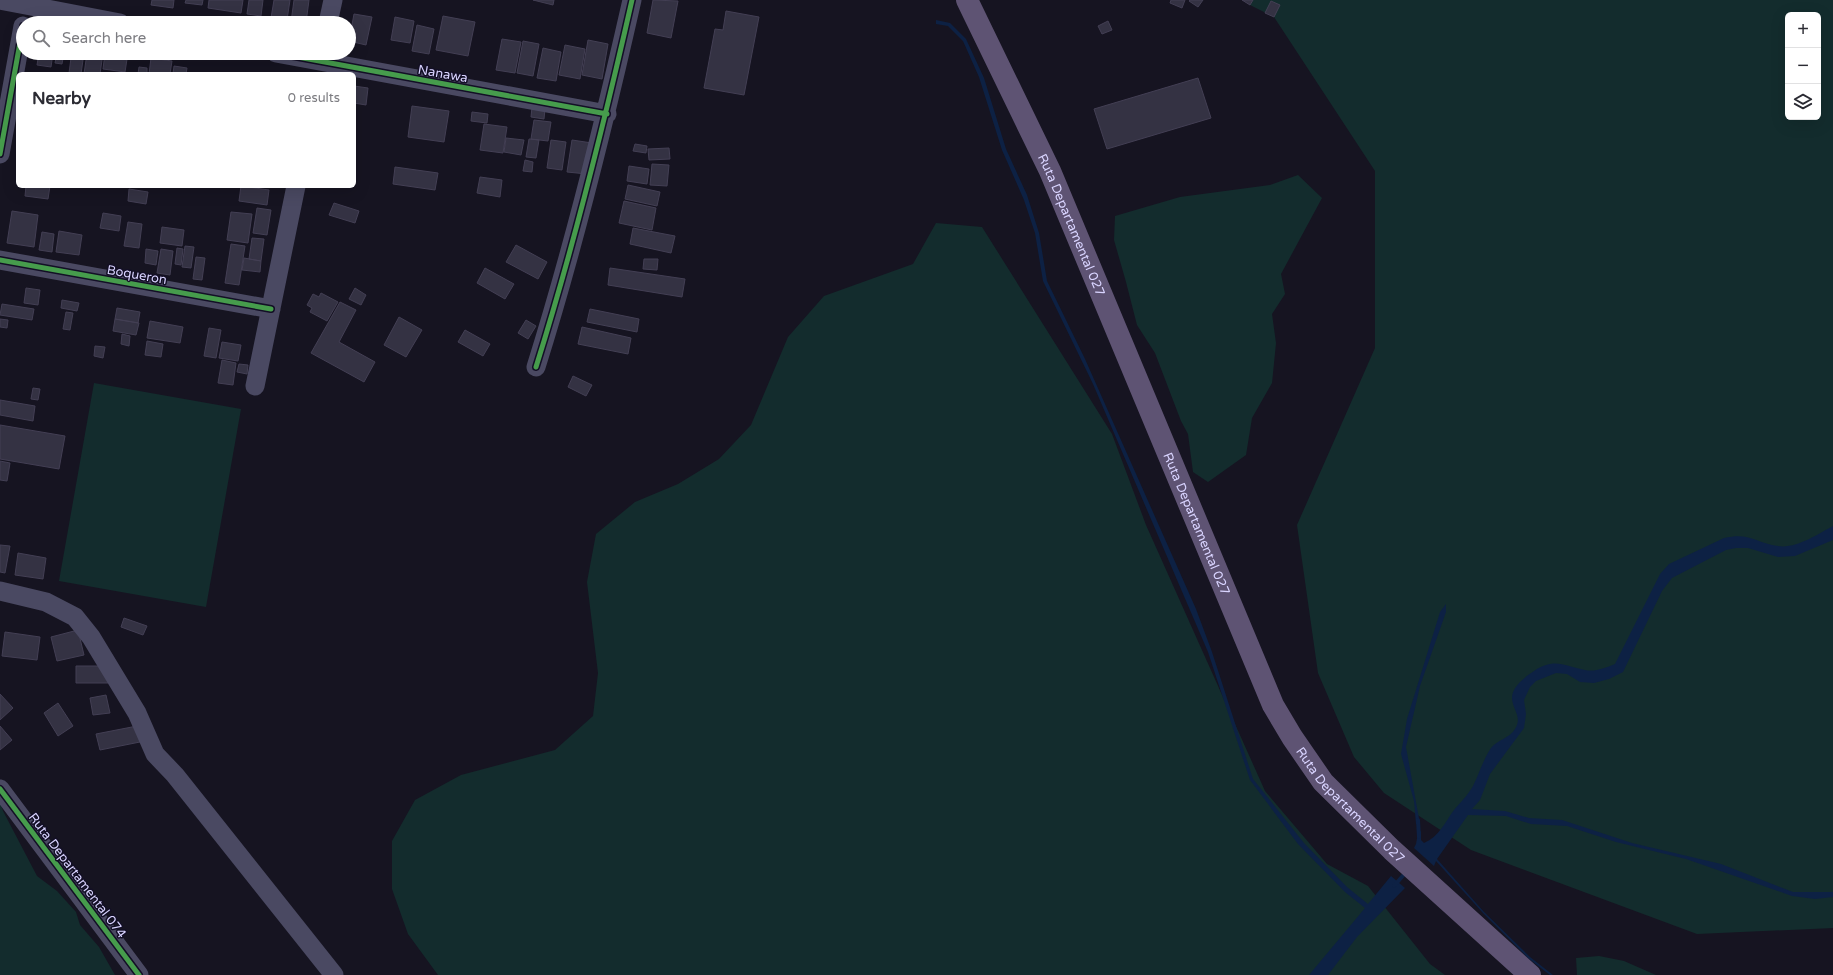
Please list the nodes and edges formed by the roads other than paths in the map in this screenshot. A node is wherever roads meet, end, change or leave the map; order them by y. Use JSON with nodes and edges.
{"nodes":[{"id":1,"x":0,"y":0,"type":"edge"},
{"id":2,"x":333,"y":0,"type":"edge"},
{"id":3,"x":632,"y":0,"type":"edge"},
{"id":4,"x":967,"y":0,"type":"edge"},
{"id":5,"x":26,"y":9,"type":"edge"},
{"id":6,"x":73,"y":16,"type":"edge"},
{"id":7,"x":330,"y":16,"type":"edge"},
{"id":8,"x":17,"y":60,"type":"edge"},
{"id":9,"x":308,"y":60,"type":"edge"},
{"id":10,"x":321,"y":63,"type":"edge"},
{"id":11,"x":607,"y":114,"type":"junction"},
{"id":12,"x":0,"y":154,"type":"edge"},
{"id":13,"x":296,"y":188,"type":"edge"},
{"id":14,"x":0,"y":260,"type":"edge"},
{"id":15,"x":271,"y":309,"type":"junction"},
{"id":16,"x":536,"y":367,"type":"dead end"},
{"id":17,"x":255,"y":386,"type":"dead end"},
{"id":18,"x":0,"y":591,"type":"edge"},
{"id":19,"x":0,"y":789,"type":"edge"},
{"id":20,"x":139,"y":975,"type":"edge"},
{"id":21,"x":334,"y":975,"type":"edge"},
{"id":22,"x":1530,"y":975,"type":"edge"}],
"edges":[{"from":1,"to":5,"type":"street"},
{"from":2,"to":7,"type":"street"},
{"from":3,"to":11,"type":"street"},
{"from":4,"to":22,"type":"main road","name":"Ruta Departamental 027"},
{"from":5,"to":6,"type":"street"},
{"from":8,"to":12,"type":"street"},
{"from":9,"to":10,"type":"street","name":"Nanawa"},
{"from":10,"to":11,"type":"street","name":"Nanawa"},
{"from":11,"to":16,"type":"street"},
{"from":13,"to":15,"type":"street"},
{"from":14,"to":15,"type":"street","name":"Boqueron"},
{"from":15,"to":17,"type":"street"},
{"from":18,"to":21,"type":"street"},
{"from":19,"to":20,"type":"street","name":"Ruta Departamental 074"}]}
